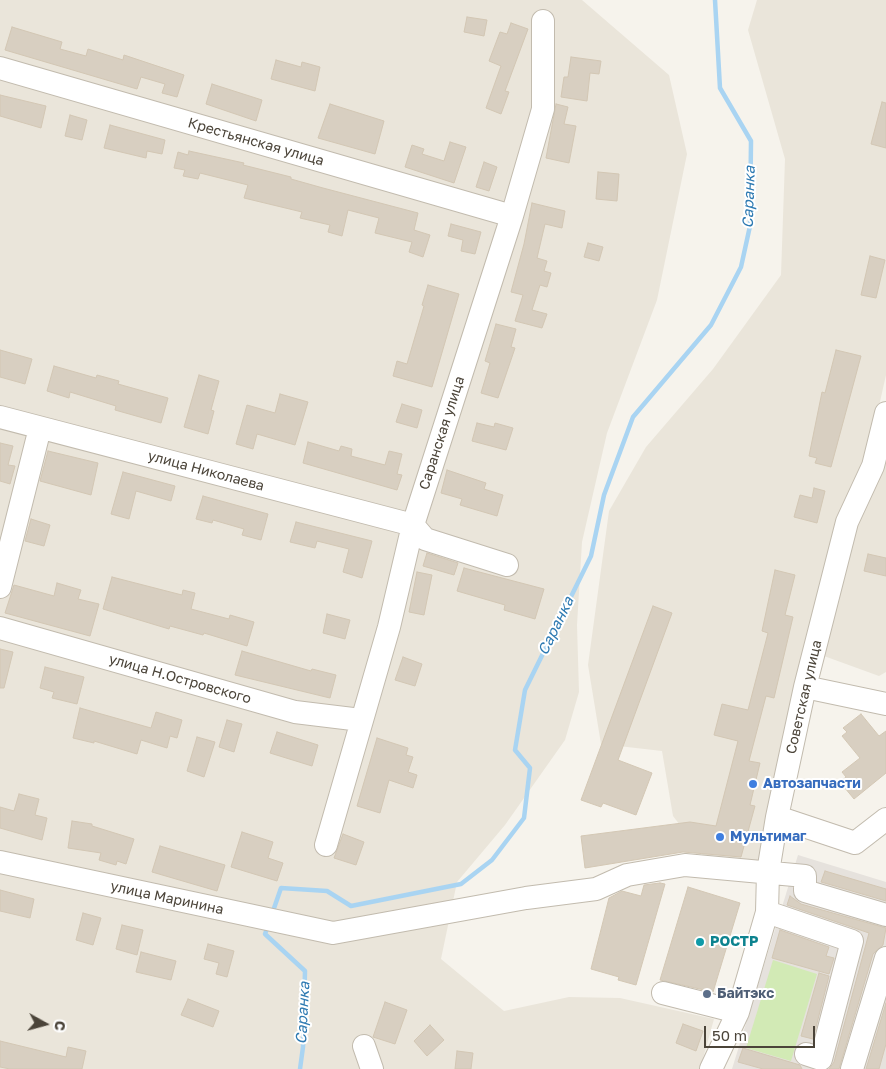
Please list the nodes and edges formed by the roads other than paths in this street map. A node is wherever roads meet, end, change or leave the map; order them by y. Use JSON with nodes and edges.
{"nodes":[{"id":1,"x":543,"y":21,"type":"dead end"},
{"id":2,"x":0,"y":68,"type":"edge"},
{"id":3,"x":512,"y":216,"type":"junction"},
{"id":4,"x":886,"y":413,"type":"edge"},
{"id":5,"x":0,"y":417,"type":"edge"},
{"id":6,"x":40,"y":428,"type":"junction"},
{"id":7,"x":413,"y":525,"type":"junction"},
{"id":8,"x":507,"y":564,"type":"dead end"},
{"id":9,"x":0,"y":587,"type":"edge"},
{"id":10,"x":0,"y":628,"type":"edge"},
{"id":11,"x":805,"y":687,"type":"junction"},
{"id":12,"x":886,"y":704,"type":"edge"},
{"id":13,"x":361,"y":720,"type":"junction"},
{"id":14,"x":777,"y":817,"type":"junction"},
{"id":15,"x":886,"y":819,"type":"edge"},
{"id":16,"x":326,"y":845,"type":"dead end"},
{"id":17,"x":0,"y":862,"type":"edge"},
{"id":18,"x":768,"y":872,"type":"junction"},
{"id":19,"x":767,"y":912,"type":"junction"},
{"id":20,"x":886,"y":916,"type":"edge"},
{"id":21,"x":886,"y":958,"type":"edge"},
{"id":22,"x":663,"y":993,"type":"dead end"},
{"id":23,"x":738,"y":1012,"type":"junction"},
{"id":24,"x":364,"y":1046,"type":"dead end"},
{"id":25,"x":806,"y":1054,"type":"dead end"},
{"id":26,"x":372,"y":1069,"type":"edge"},
{"id":27,"x":711,"y":1069,"type":"edge"},
{"id":28,"x":852,"y":1069,"type":"edge"}],
"edges":[{"from":1,"to":3,"type":"street","name":"Саранская улица"},
{"from":2,"to":3,"type":"street","name":"Крестьянская улица"},
{"from":3,"to":7,"type":"street","name":"Саранская улица"},
{"from":4,"to":11,"type":"street","name":"Советская улица"},
{"from":5,"to":6,"type":"street","name":"улица Николаева"},
{"from":6,"to":7,"type":"street","name":"улица Николаева"},
{"from":6,"to":9,"type":"street"},
{"from":7,"to":8,"type":"street"},
{"from":7,"to":13,"type":"street","name":"Саранская улица"},
{"from":10,"to":13,"type":"street","name":"улица Н.Островского"},
{"from":11,"to":12,"type":"street"},
{"from":11,"to":14,"type":"street","name":"Советская улица"},
{"from":13,"to":16,"type":"street","name":"Саранская улица"},
{"from":14,"to":15,"type":"street"},
{"from":14,"to":18,"type":"street","name":"Советская улица"},
{"from":17,"to":18,"type":"street","name":"улица Маринина"},
{"from":18,"to":19,"type":"street","name":"Советская улица"},
{"from":18,"to":20,"type":"street"},
{"from":19,"to":23,"type":"street","name":"Советская улица"},
{"from":19,"to":25,"type":"street"},
{"from":21,"to":28,"type":"street"},
{"from":22,"to":23,"type":"street"},
{"from":23,"to":27,"type":"street","name":"Советская улица"},
{"from":24,"to":26,"type":"street"}]}
